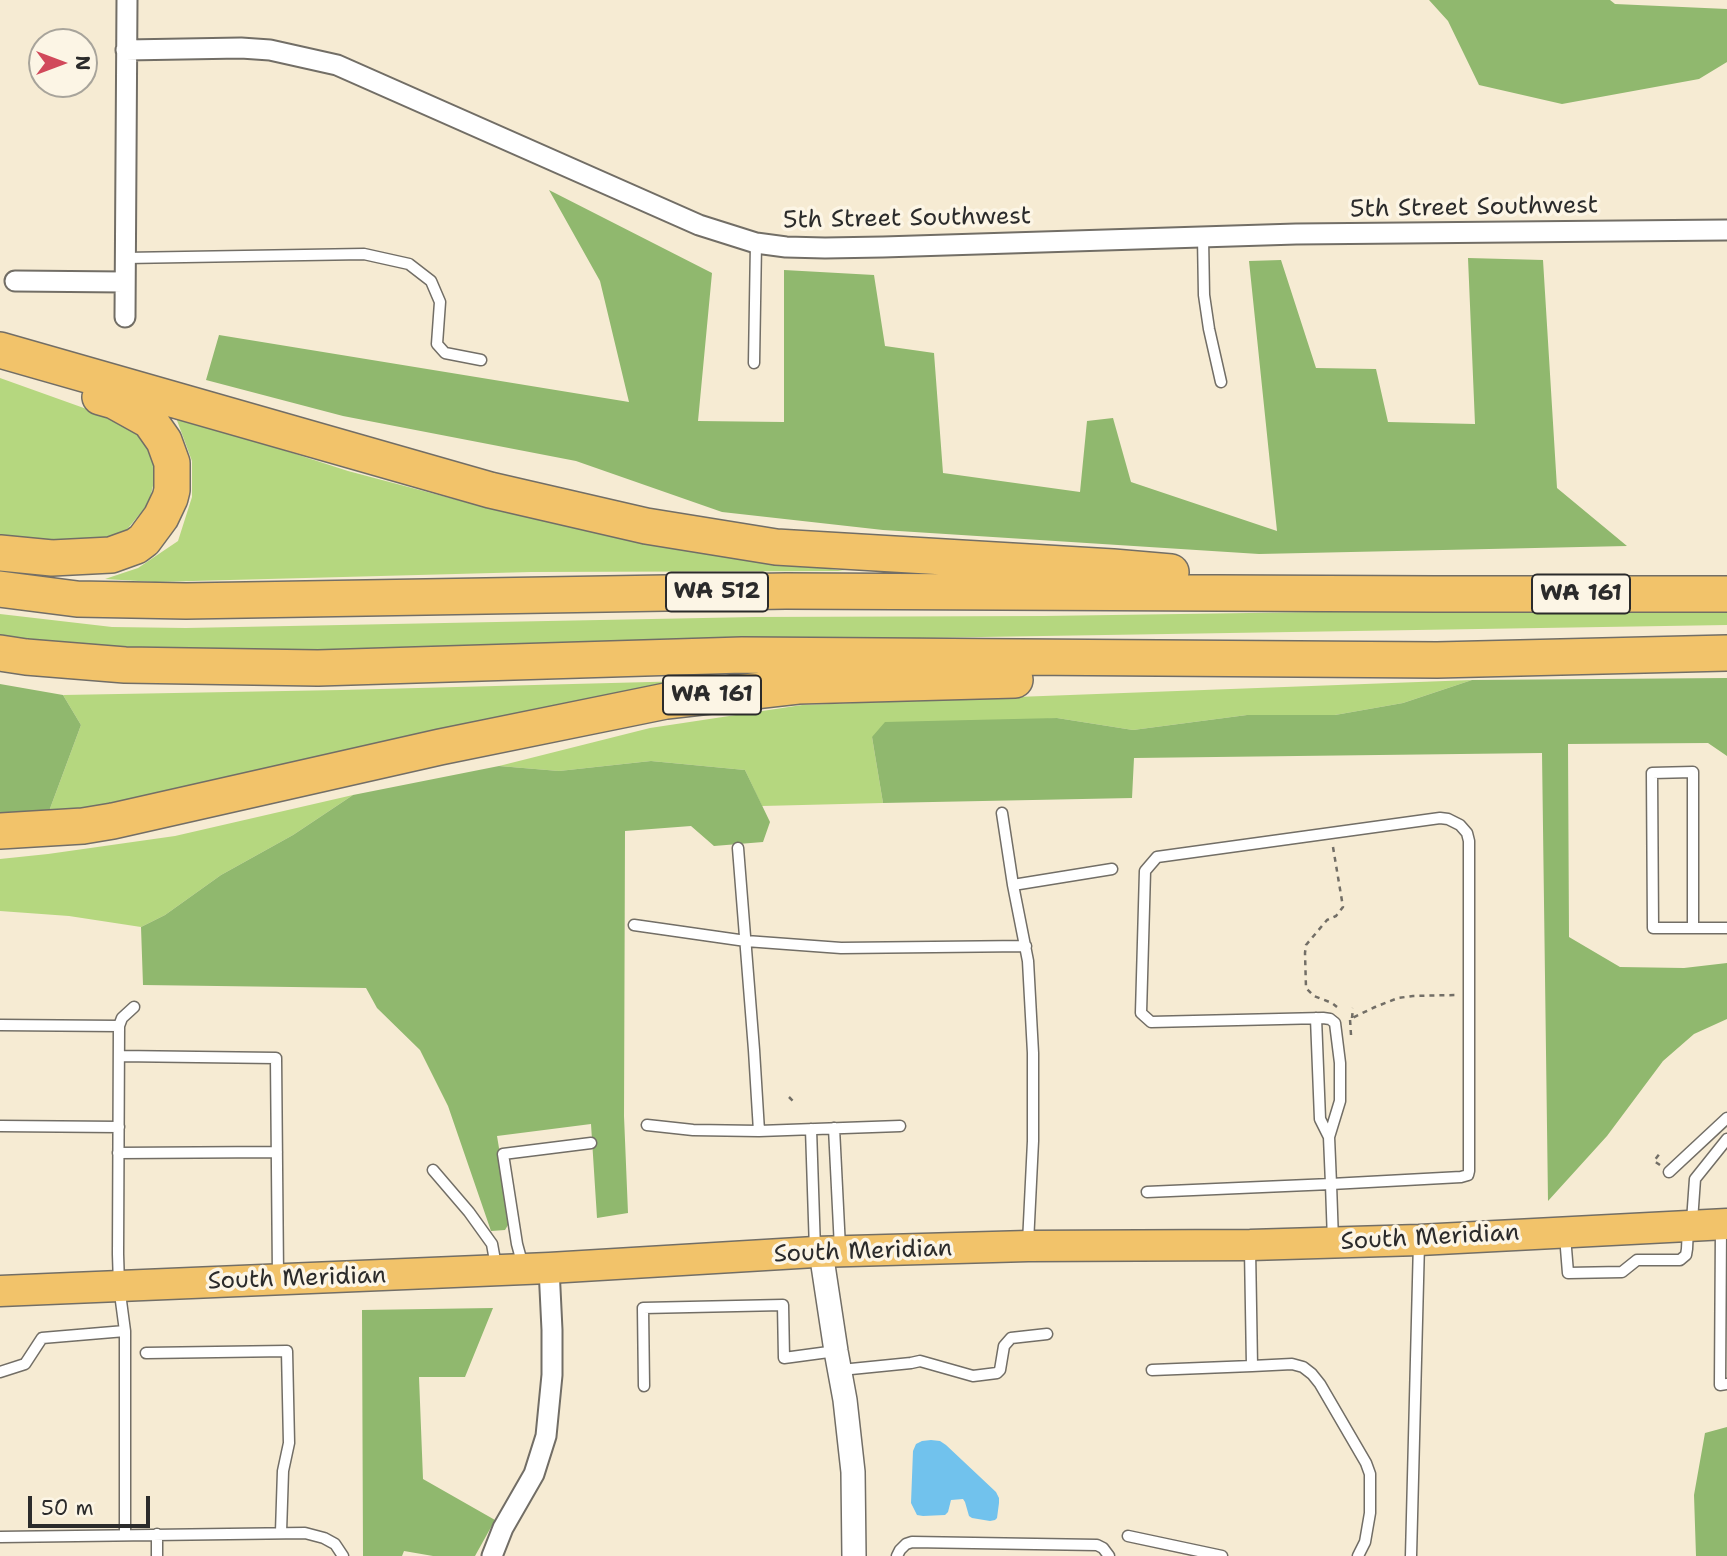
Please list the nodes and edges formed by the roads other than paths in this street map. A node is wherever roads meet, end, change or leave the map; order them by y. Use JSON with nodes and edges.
{"nodes":[{"id":1,"x":127,"y":0,"type":"edge"},
{"id":2,"x":126,"y":50,"type":"junction"},
{"id":3,"x":1727,"y":230,"type":"edge"},
{"id":4,"x":1203,"y":237,"type":"junction"},
{"id":5,"x":756,"y":243,"type":"junction"},
{"id":6,"x":125,"y":258,"type":"junction"},
{"id":7,"x":15,"y":281,"type":"dead end"},
{"id":8,"x":124,"y":282,"type":"junction"},
{"id":9,"x":125,"y":317,"type":"dead end"},
{"id":10,"x":0,"y":350,"type":"edge"},
{"id":11,"x":481,"y":360,"type":"dead end"},
{"id":12,"x":754,"y":363,"type":"dead end"},
{"id":13,"x":0,"y":366,"type":"edge"},
{"id":14,"x":1221,"y":382,"type":"dead end"},
{"id":15,"x":0,"y":554,"type":"edge"},
{"id":16,"x":0,"y":589,"type":"edge"},
{"id":17,"x":1434,"y":594,"type":"junction"},
{"id":18,"x":1727,"y":594,"type":"edge"},
{"id":19,"x":0,"y":653,"type":"edge"},
{"id":20,"x":1727,"y":653,"type":"edge"},
{"id":21,"x":1437,"y":660,"type":"junction"},
{"id":22,"x":1002,"y":813,"type":"dead end"},
{"id":23,"x":0,"y":831,"type":"edge"},
{"id":24,"x":738,"y":848,"type":"dead end"},
{"id":25,"x":1112,"y":869,"type":"dead end"},
{"id":26,"x":1013,"y":885,"type":"junction"},
{"id":27,"x":634,"y":925,"type":"dead end"},
{"id":28,"x":1693,"y":928,"type":"junction"},
{"id":29,"x":1727,"y":928,"type":"edge"},
{"id":30,"x":746,"y":941,"type":"junction"},
{"id":31,"x":1026,"y":946,"type":"junction"},
{"id":32,"x":134,"y":1007,"type":"dead end"},
{"id":33,"x":1316,"y":1018,"type":"junction"},
{"id":34,"x":0,"y":1025,"type":"edge"},
{"id":35,"x":119,"y":1026,"type":"junction"},
{"id":36,"x":119,"y":1056,"type":"junction"},
{"id":37,"x":1727,"y":1118,"type":"edge"},
{"id":38,"x":647,"y":1125,"type":"dead end"},
{"id":39,"x":0,"y":1126,"type":"edge"},
{"id":40,"x":900,"y":1126,"type":"dead end"},
{"id":41,"x":119,"y":1127,"type":"junction"},
{"id":42,"x":834,"y":1128,"type":"junction"},
{"id":43,"x":811,"y":1129,"type":"junction"},
{"id":44,"x":759,"y":1131,"type":"junction"},
{"id":45,"x":1329,"y":1137,"type":"junction"},
{"id":46,"x":1727,"y":1139,"type":"edge"},
{"id":47,"x":590,"y":1143,"type":"dead end"},
{"id":48,"x":277,"y":1152,"type":"junction"},
{"id":49,"x":118,"y":1153,"type":"junction"},
{"id":50,"x":433,"y":1170,"type":"dead end"},
{"id":51,"x":1669,"y":1172,"type":"dead end"},
{"id":52,"x":1331,"y":1184,"type":"junction"},
{"id":53,"x":1147,"y":1192,"type":"dead end"},
{"id":54,"x":1724,"y":1224,"type":"edge"},
{"id":55,"x":1689,"y":1226,"type":"junction"},
{"id":56,"x":1565,"y":1232,"type":"junction"},
{"id":57,"x":1419,"y":1240,"type":"junction"},
{"id":58,"x":1333,"y":1242,"type":"junction"},
{"id":59,"x":1250,"y":1245,"type":"junction"},
{"id":60,"x":1028,"y":1246,"type":"junction"},
{"id":61,"x":826,"y":1252,"type":"junction"},
{"id":62,"x":523,"y":1269,"type":"junction"},
{"id":63,"x":278,"y":1280,"type":"junction"},
{"id":64,"x":1724,"y":1281,"type":"edge"},
{"id":65,"x":119,"y":1286,"type":"junction"},
{"id":66,"x":0,"y":1291,"type":"edge"},
{"id":67,"x":125,"y":1331,"type":"junction"},
{"id":68,"x":1048,"y":1334,"type":"dead end"},
{"id":69,"x":146,"y":1353,"type":"dead end"},
{"id":70,"x":839,"y":1361,"type":"junction"},
{"id":71,"x":1252,"y":1366,"type":"junction"},
{"id":72,"x":1152,"y":1370,"type":"dead end"},
{"id":73,"x":0,"y":1372,"type":"edge"},
{"id":74,"x":1727,"y":1384,"type":"edge"},
{"id":75,"x":644,"y":1386,"type":"dead end"},
{"id":76,"x":281,"y":1532,"type":"junction"},
{"id":77,"x":158,"y":1534,"type":"junction"},
{"id":78,"x":125,"y":1535,"type":"junction"},
{"id":79,"x":1128,"y":1536,"type":"dead end"},
{"id":80,"x":0,"y":1537,"type":"edge"},
{"id":81,"x":157,"y":1556,"type":"edge"},
{"id":82,"x":343,"y":1556,"type":"edge"},
{"id":83,"x":492,"y":1556,"type":"edge"},
{"id":84,"x":854,"y":1556,"type":"edge"},
{"id":85,"x":897,"y":1556,"type":"edge"},
{"id":86,"x":1109,"y":1556,"type":"edge"},
{"id":87,"x":1222,"y":1556,"type":"edge"},
{"id":88,"x":1359,"y":1556,"type":"edge"},
{"id":89,"x":1411,"y":1556,"type":"edge"}],
"edges":[{"from":1,"to":2,"type":"street"},
{"from":2,"to":5,"type":"street","name":"5th Street Southwest"},
{"from":2,"to":6,"type":"street"},
{"from":3,"to":4,"type":"street","name":"5th Street Southwest"},
{"from":4,"to":5,"type":"street","name":"5th Street Southwest"},
{"from":4,"to":14,"type":"lane"},
{"from":5,"to":12,"type":"lane"},
{"from":6,"to":8,"type":"street"},
{"from":6,"to":11,"type":"lane"},
{"from":7,"to":8,"type":"street"},
{"from":8,"to":9,"type":"street"},
{"from":10,"to":17,"type":"highway","number":"WA 161"},
{"from":13,"to":15,"type":"highway"},
{"from":16,"to":17,"type":"highway","number":"WA 512"},
{"from":17,"to":18,"type":"highway","number":"WA 161"},
{"from":19,"to":21,"type":"highway"},
{"from":20,"to":21,"type":"highway","number":"WA 161"},
{"from":21,"to":23,"type":"highway","number":"WA 161"},
{"from":22,"to":26,"type":"lane"},
{"from":24,"to":30,"type":"lane"},
{"from":25,"to":26,"type":"lane"},
{"from":26,"to":31,"type":"lane"},
{"from":27,"to":30,"type":"lane"},
{"from":28,"to":28,"type":"lane"},
{"from":28,"to":29,"type":"lane"},
{"from":30,"to":31,"type":"lane"},
{"from":30,"to":44,"type":"lane"},
{"from":31,"to":60,"type":"lane"},
{"from":32,"to":35,"type":"lane"},
{"from":33,"to":45,"type":"lane"},
{"from":33,"to":45,"type":"lane"},
{"from":33,"to":52,"type":"lane"},
{"from":34,"to":35,"type":"lane"},
{"from":35,"to":36,"type":"lane"},
{"from":36,"to":41,"type":"lane"},
{"from":36,"to":48,"type":"lane"},
{"from":37,"to":51,"type":"lane"},
{"from":38,"to":44,"type":"lane"},
{"from":39,"to":41,"type":"lane"},
{"from":40,"to":42,"type":"lane"},
{"from":41,"to":49,"type":"lane"},
{"from":42,"to":43,"type":"lane"},
{"from":42,"to":61,"type":"lane"},
{"from":43,"to":44,"type":"lane"},
{"from":43,"to":61,"type":"lane"},
{"from":45,"to":52,"type":"lane"},
{"from":46,"to":55,"type":"lane"},
{"from":47,"to":62,"type":"lane"},
{"from":48,"to":49,"type":"lane"},
{"from":48,"to":63,"type":"lane"},
{"from":49,"to":65,"type":"lane"},
{"from":50,"to":62,"type":"lane"},
{"from":52,"to":53,"type":"lane"},
{"from":52,"to":58,"type":"lane"},
{"from":54,"to":55,"type":"main road","name":"South Meridian"},
{"from":54,"to":64,"type":"lane"},
{"from":55,"to":56,"type":"main road","name":"South Meridian"},
{"from":55,"to":56,"type":"lane"},
{"from":56,"to":57,"type":"main road","name":"South Meridian"},
{"from":57,"to":58,"type":"main road","name":"South Meridian"},
{"from":57,"to":89,"type":"lane"},
{"from":58,"to":59,"type":"main road","name":"South Meridian"},
{"from":59,"to":60,"type":"main road","name":"South Meridian"},
{"from":59,"to":71,"type":"lane"},
{"from":60,"to":61,"type":"main road","name":"South Meridian"},
{"from":61,"to":62,"type":"main road","name":"South Meridian"},
{"from":61,"to":70,"type":"street"},
{"from":62,"to":63,"type":"main road","name":"South Meridian"},
{"from":62,"to":83,"type":"street"},
{"from":63,"to":65,"type":"main road","name":"South Meridian"},
{"from":64,"to":74,"type":"lane"},
{"from":65,"to":66,"type":"main road","name":"South Meridian"},
{"from":65,"to":67,"type":"lane"},
{"from":67,"to":73,"type":"lane"},
{"from":67,"to":78,"type":"lane"},
{"from":68,"to":70,"type":"lane"},
{"from":69,"to":76,"type":"lane"},
{"from":70,"to":75,"type":"lane"},
{"from":70,"to":84,"type":"street"},
{"from":71,"to":72,"type":"lane"},
{"from":71,"to":88,"type":"lane"},
{"from":76,"to":77,"type":"lane"},
{"from":76,"to":82,"type":"lane"},
{"from":77,"to":78,"type":"lane"},
{"from":77,"to":81,"type":"lane"},
{"from":78,"to":80,"type":"lane"},
{"from":79,"to":87,"type":"lane"},
{"from":85,"to":86,"type":"lane"}]}
